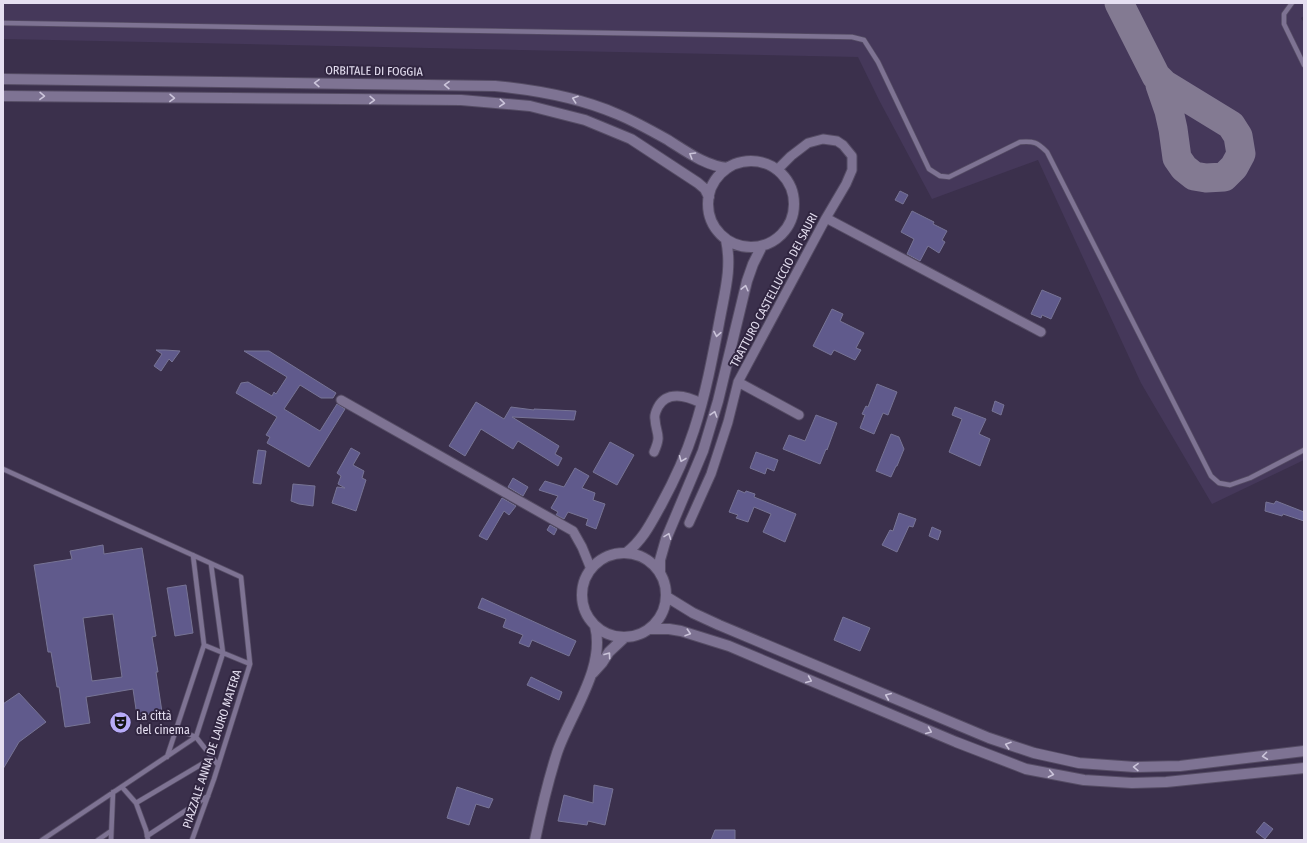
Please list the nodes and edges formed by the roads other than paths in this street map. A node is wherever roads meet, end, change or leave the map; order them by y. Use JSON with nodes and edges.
{"nodes":[{"id":1,"x":1292,"y":3,"type":"edge"},
{"id":2,"x":3,"y":23,"type":"edge"},
{"id":3,"x":1304,"y":65,"type":"edge"},
{"id":4,"x":3,"y":79,"type":"edge"},
{"id":5,"x":3,"y":96,"type":"edge"},
{"id":6,"x":728,"y":168,"type":"junction"},
{"id":7,"x":777,"y":170,"type":"junction"},
{"id":8,"x":709,"y":197,"type":"junction"},
{"id":9,"x":826,"y":218,"type":"junction"},
{"id":10,"x":726,"y":240,"type":"junction"},
{"id":11,"x":762,"y":246,"type":"junction"},
{"id":12,"x":1041,"y":332,"type":"dead end"},
{"id":13,"x":738,"y":382,"type":"junction"},
{"id":14,"x":341,"y":400,"type":"dead end"},
{"id":15,"x":701,"y":403,"type":"junction"},
{"id":16,"x":799,"y":415,"type":"dead end"},
{"id":17,"x":1304,"y":450,"type":"edge"},
{"id":18,"x":654,"y":452,"type":"dead end"},
{"id":19,"x":3,"y":469,"type":"edge"},
{"id":20,"x":689,"y":523,"type":"dead end"},
{"id":21,"x":626,"y":553,"type":"junction"},
{"id":22,"x":193,"y":556,"type":"junction"},
{"id":23,"x":211,"y":564,"type":"junction"},
{"id":24,"x":591,"y":569,"type":"junction"},
{"id":25,"x":660,"y":573,"type":"junction"},
{"id":26,"x":667,"y":597,"type":"junction"},
{"id":27,"x":595,"y":626,"type":"junction"},
{"id":28,"x":650,"y":629,"type":"junction"},
{"id":29,"x":626,"y":637,"type":"junction"},
{"id":30,"x":204,"y":645,"type":"junction"},
{"id":31,"x":223,"y":653,"type":"junction"},
{"id":32,"x":250,"y":664,"type":"junction"},
{"id":33,"x":592,"y":674,"type":"junction"},
{"id":34,"x":176,"y":729,"type":"junction"},
{"id":35,"x":196,"y":737,"type":"junction"},
{"id":36,"x":1304,"y":751,"type":"edge"},
{"id":37,"x":167,"y":757,"type":"junction"},
{"id":38,"x":212,"y":758,"type":"junction"},
{"id":39,"x":218,"y":765,"type":"junction"},
{"id":40,"x":1304,"y":768,"type":"edge"},
{"id":41,"x":122,"y":787,"type":"junction"},
{"id":42,"x":113,"y":792,"type":"junction"},
{"id":43,"x":208,"y":796,"type":"junction"},
{"id":44,"x":136,"y":803,"type":"junction"},
{"id":45,"x":111,"y":831,"type":"junction"},
{"id":46,"x":148,"y":838,"type":"edge"},
{"id":47,"x":42,"y":840,"type":"edge"},
{"id":48,"x":98,"y":840,"type":"edge"},
{"id":49,"x":111,"y":840,"type":"edge"},
{"id":50,"x":192,"y":840,"type":"edge"},
{"id":51,"x":535,"y":840,"type":"edge"}],
"edges":[{"from":1,"to":3,"type":"lane"},
{"from":2,"to":17,"type":"lane"},
{"from":6,"to":4,"type":"main road","name":"ORBITALE DI FOGGIA","one_way":true},
{"from":5,"to":8,"type":"main road","one_way":true},
{"from":6,"to":7,"type":"main road"},
{"from":6,"to":8,"type":"main road"},
{"from":7,"to":9,"type":"street","name":"TRATTURO CASTELLUCCIO DEI SAURI"},
{"from":7,"to":11,"type":"main road"},
{"from":8,"to":10,"type":"main road"},
{"from":9,"to":12,"type":"street"},
{"from":9,"to":13,"type":"street","name":"TRATTURO CASTELLUCCIO DEI SAURI"},
{"from":10,"to":11,"type":"main road"},
{"from":10,"to":15,"type":"main road","one_way":true},
{"from":25,"to":11,"type":"main road","one_way":true},
{"from":13,"to":16,"type":"street"},
{"from":13,"to":20,"type":"street","name":"TRATTURO CASTELLUCCIO DEI SAURI"},
{"from":14,"to":24,"type":"street"},
{"from":15,"to":18,"type":"street"},
{"from":15,"to":21,"type":"main road","one_way":true},
{"from":19,"to":22,"type":"lane","name":"PIAZZALE ANNA DE LAURO MATERA"},
{"from":21,"to":24,"type":"main road"},
{"from":21,"to":25,"type":"main road"},
{"from":22,"to":23,"type":"lane","name":"PIAZZALE ANNA DE LAURO MATERA"},
{"from":22,"to":30,"type":"lane"},
{"from":23,"to":31,"type":"lane","name":"PIAZZALE ANNA DE LAURO MATERA"},
{"from":23,"to":32,"type":"lane","name":"PIAZZALE ANNA DE LAURO MATERA"},
{"from":24,"to":27,"type":"main road"},
{"from":25,"to":26,"type":"main road"},
{"from":26,"to":28,"type":"main road"},
{"from":36,"to":26,"type":"main road","one_way":true},
{"from":27,"to":29,"type":"main road"},
{"from":27,"to":33,"type":"main road"},
{"from":28,"to":29,"type":"main road"},
{"from":28,"to":40,"type":"main road","one_way":true},
{"from":33,"to":29,"type":"main road","one_way":true},
{"from":30,"to":31,"type":"lane"},
{"from":30,"to":34,"type":"lane"},
{"from":31,"to":32,"type":"lane"},
{"from":31,"to":35,"type":"lane","name":"PIAZZALE ANNA DE LAURO MATERA"},
{"from":32,"to":39,"type":"lane","name":"PIAZZALE ANNA DE LAURO MATERA"},
{"from":33,"to":51,"type":"main road"},
{"from":34,"to":35,"type":"lane"},
{"from":34,"to":37,"type":"lane"},
{"from":35,"to":37,"type":"lane","name":"PIAZZALE ANNA DE LAURO MATERA"},
{"from":35,"to":38,"type":"lane"},
{"from":37,"to":41,"type":"lane","name":"PIAZZALE ANNA DE LAURO MATERA"},
{"from":38,"to":39,"type":"lane"},
{"from":38,"to":44,"type":"lane"},
{"from":39,"to":43,"type":"lane","name":"PIAZZALE ANNA DE LAURO MATERA"},
{"from":41,"to":42,"type":"lane","name":"PIAZZALE ANNA DE LAURO MATERA"},
{"from":41,"to":44,"type":"lane"},
{"from":42,"to":45,"type":"lane"},
{"from":42,"to":47,"type":"lane","name":"PIAZZALE ANNA DE LAURO MATERA"},
{"from":43,"to":46,"type":"lane"},
{"from":43,"to":50,"type":"lane","name":"PIAZZALE ANNA DE LAURO MATERA"},
{"from":44,"to":46,"type":"lane"},
{"from":45,"to":48,"type":"lane"},
{"from":45,"to":49,"type":"lane"}]}
